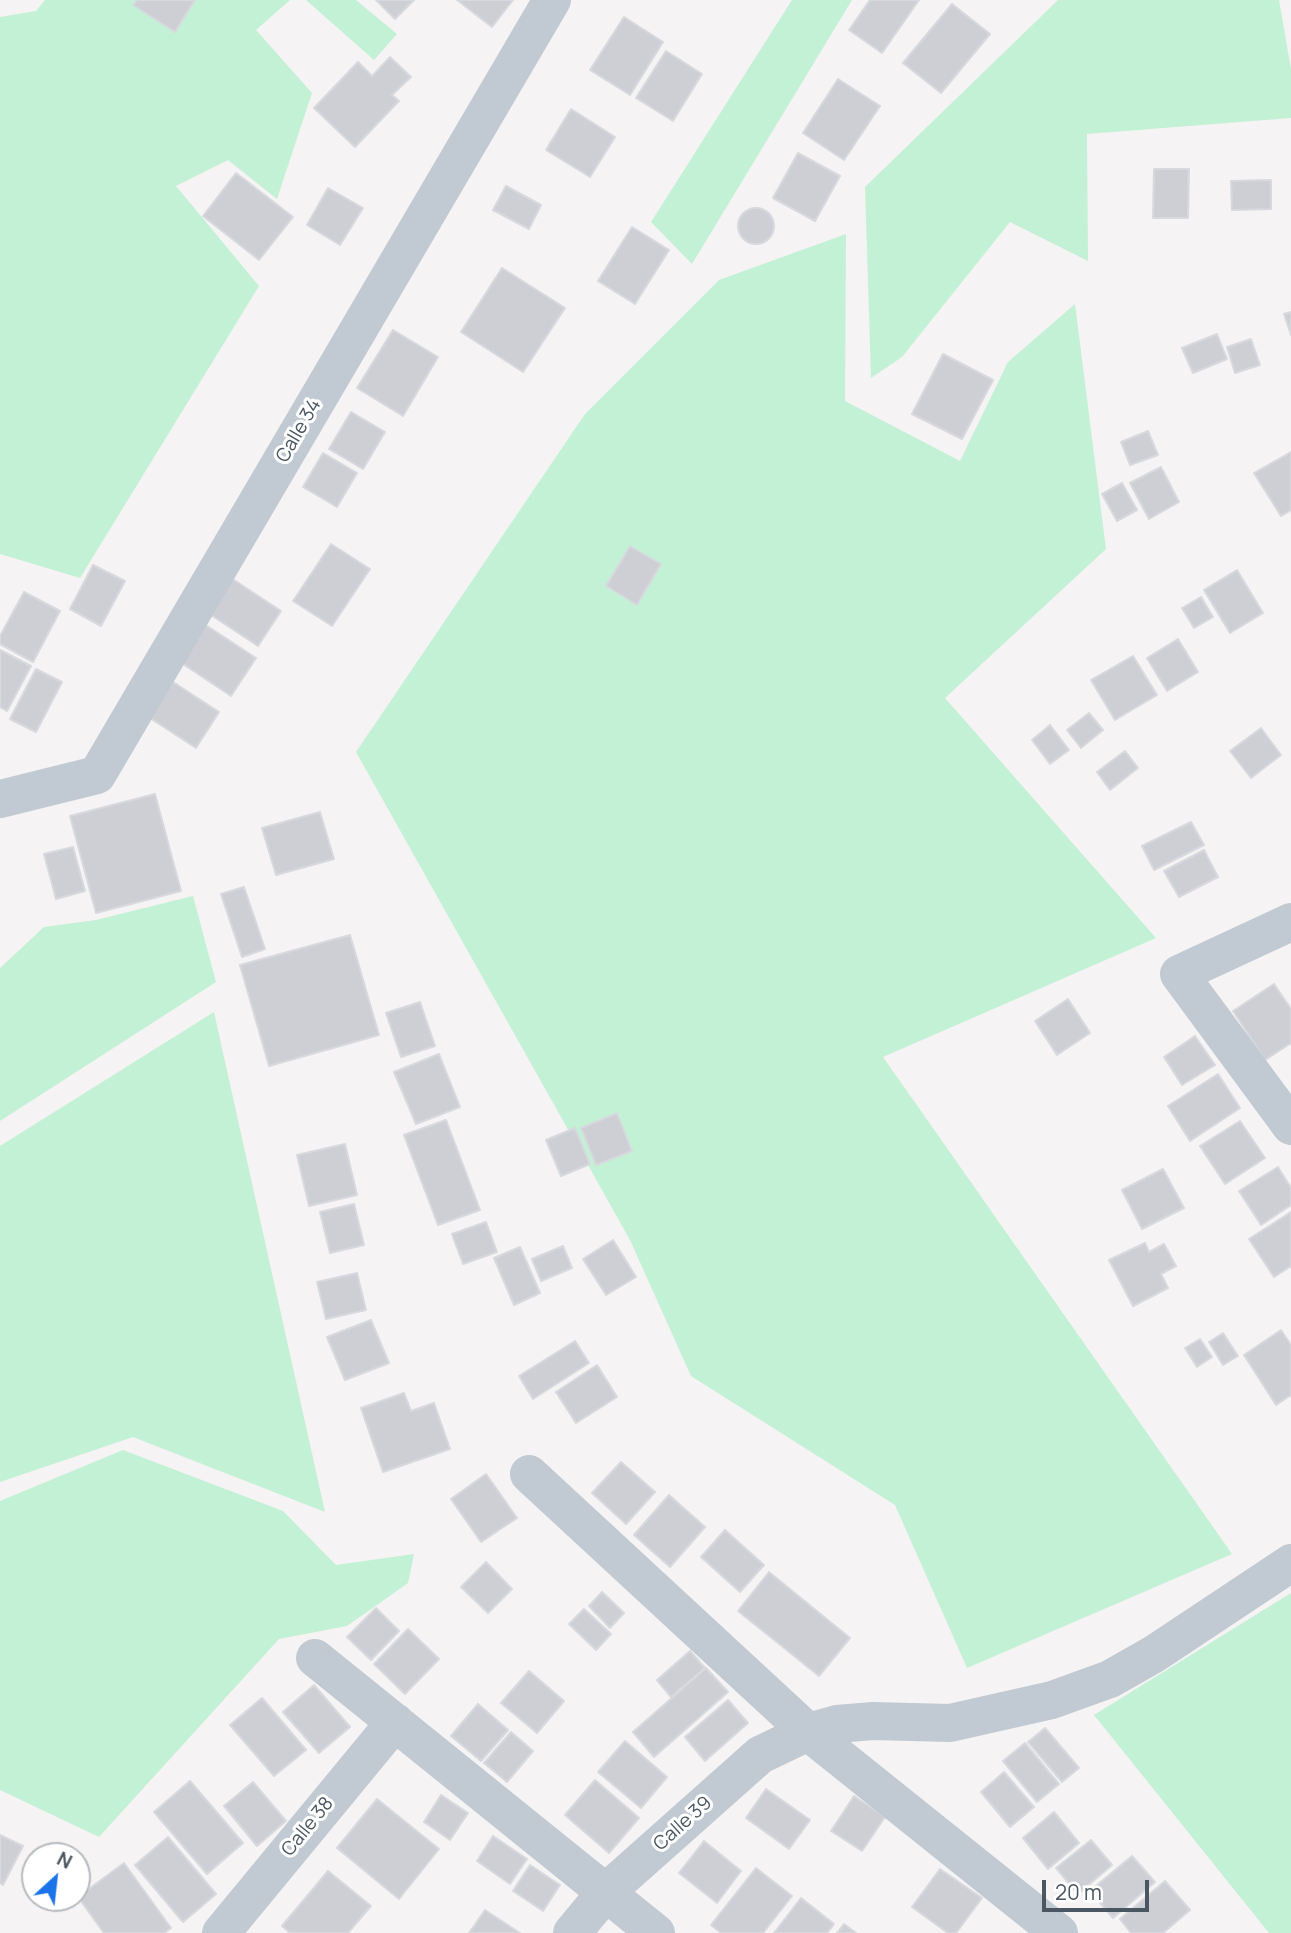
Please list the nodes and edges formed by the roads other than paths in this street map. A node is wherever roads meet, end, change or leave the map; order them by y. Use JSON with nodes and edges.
{"nodes":[{"id":1,"x":545,"y":4,"type":"edge"},
{"id":2,"x":0,"y":799,"type":"edge"},
{"id":3,"x":1291,"y":922,"type":"edge"},
{"id":4,"x":1291,"y":1126,"type":"edge"},
{"id":5,"x":529,"y":1474,"type":"dead end"},
{"id":6,"x":1291,"y":1563,"type":"edge"},
{"id":7,"x":315,"y":1658,"type":"dead end"},
{"id":8,"x":395,"y":1722,"type":"junction"},
{"id":9,"x":808,"y":1732,"type":"junction"},
{"id":10,"x":606,"y":1892,"type":"junction"},
{"id":11,"x":221,"y":1933,"type":"edge"},
{"id":12,"x":572,"y":1933,"type":"edge"},
{"id":13,"x":656,"y":1933,"type":"edge"},
{"id":14,"x":1059,"y":1933,"type":"edge"}],
"edges":[{"from":1,"to":2,"type":"street","name":"Calle 34"},
{"from":3,"to":4,"type":"street"},
{"from":5,"to":9,"type":"street"},
{"from":6,"to":9,"type":"street","name":"Calle 39"},
{"from":7,"to":8,"type":"street"},
{"from":8,"to":10,"type":"street"},
{"from":8,"to":11,"type":"street","name":"Calle 38"},
{"from":9,"to":10,"type":"street","name":"Calle 39"},
{"from":9,"to":14,"type":"street"},
{"from":10,"to":12,"type":"street","name":"Calle 39"},
{"from":10,"to":13,"type":"street"}]}
